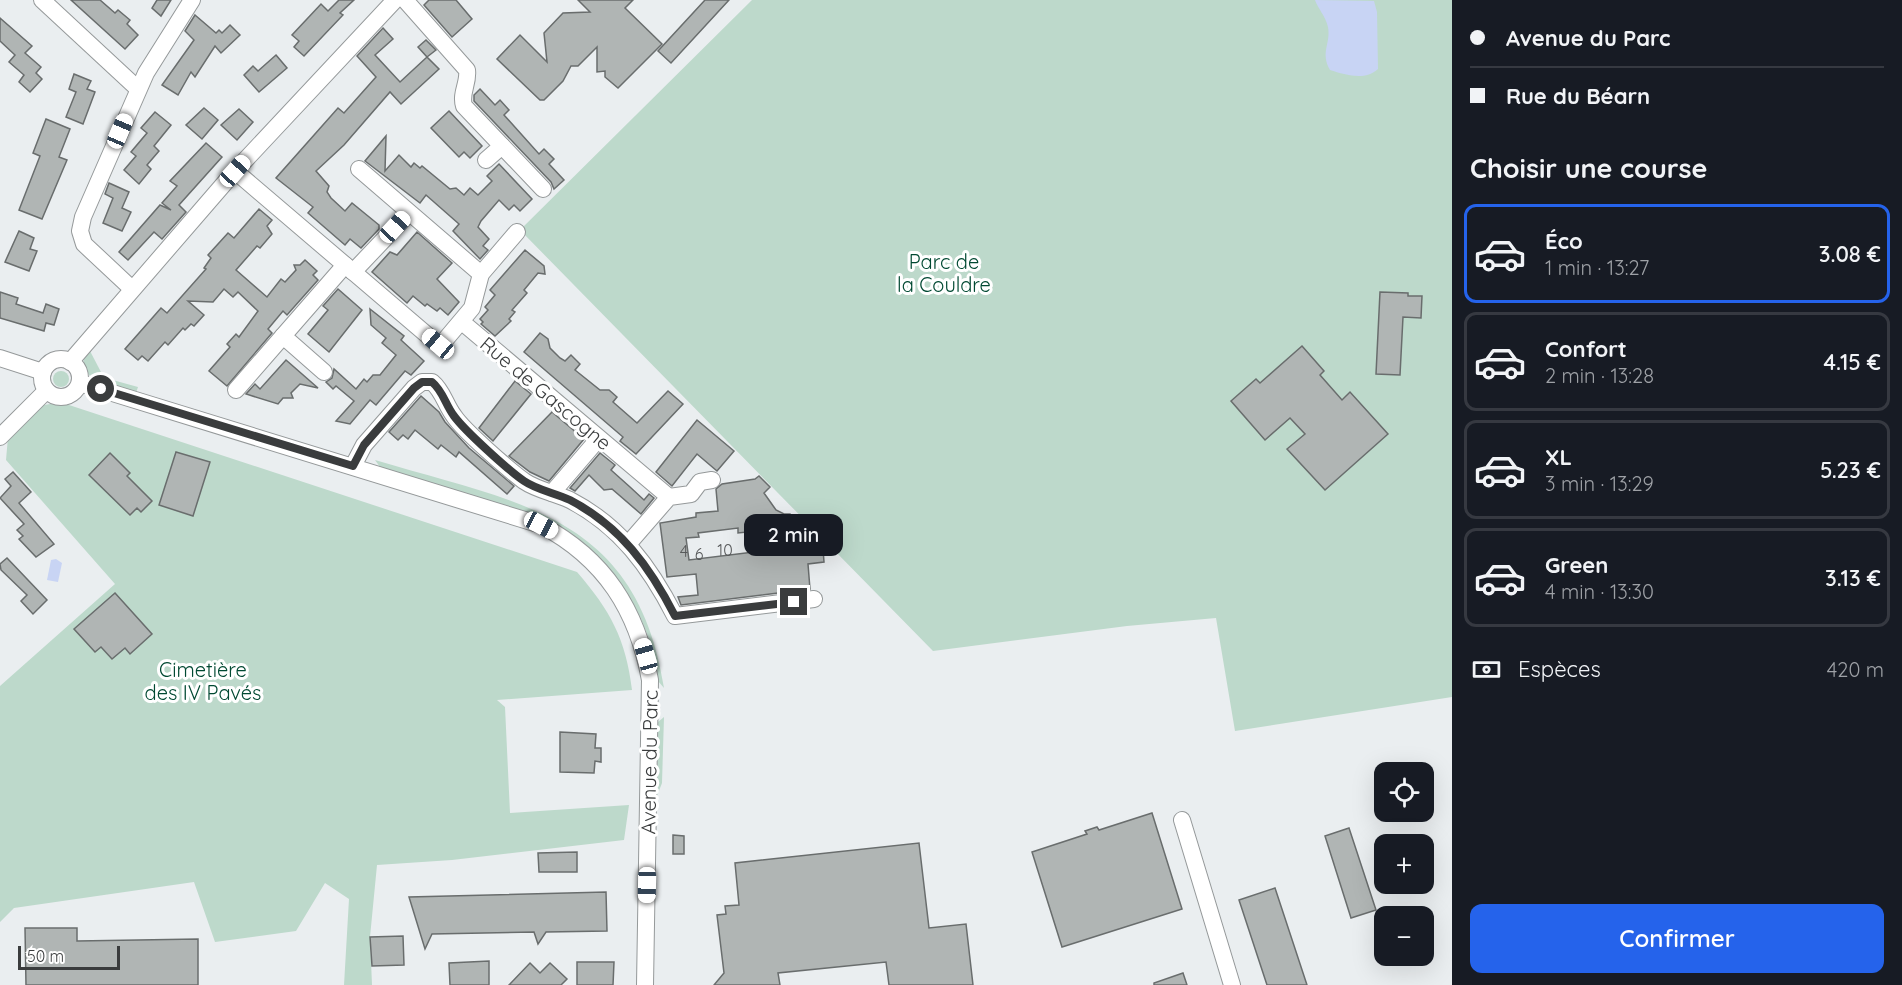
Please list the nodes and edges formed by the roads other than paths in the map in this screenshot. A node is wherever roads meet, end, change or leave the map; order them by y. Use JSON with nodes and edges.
{"nodes":[{"id":1,"x":42,"y":0,"type":"edge"},
{"id":2,"x":192,"y":0,"type":"edge"},
{"id":3,"x":395,"y":0,"type":"edge"},
{"id":4,"x":405,"y":0,"type":"edge"},
{"id":5,"x":138,"y":89,"type":"junction"},
{"id":6,"x":502,"y":146,"type":"junction"},
{"id":7,"x":486,"y":160,"type":"dead end"},
{"id":8,"x":359,"y":169,"type":"dead end"},
{"id":9,"x":235,"y":171,"type":"junction"},
{"id":10,"x":543,"y":189,"type":"dead end"},
{"id":11,"x":409,"y":213,"type":"junction"},
{"id":12,"x":517,"y":232,"type":"dead end"},
{"id":13,"x":349,"y":268,"type":"junction"},
{"id":14,"x":481,"y":274,"type":"junction"},
{"id":15,"x":131,"y":288,"type":"junction"},
{"id":16,"x":462,"y":322,"type":"junction"},
{"id":17,"x":283,"y":336,"type":"junction"},
{"id":18,"x":0,"y":358,"type":"edge"},
{"id":19,"x":70,"y":362,"type":"junction"},
{"id":20,"x":43,"y":372,"type":"junction"},
{"id":21,"x":324,"y":372,"type":"dead end"},
{"id":22,"x":80,"y":383,"type":"junction"},
{"id":23,"x":236,"y":390,"type":"dead end"},
{"id":24,"x":46,"y":391,"type":"junction"},
{"id":25,"x":0,"y":437,"type":"edge"},
{"id":26,"x":594,"y":444,"type":"dead end"},
{"id":27,"x":353,"y":466,"type":"junction"},
{"id":28,"x":712,"y":480,"type":"dead end"},
{"id":29,"x":552,"y":493,"type":"junction"},
{"id":30,"x":669,"y":497,"type":"junction"},
{"id":31,"x":629,"y":543,"type":"junction"},
{"id":32,"x":814,"y":599,"type":"dead end"},
{"id":33,"x":1182,"y":820,"type":"dead end"},
{"id":34,"x":645,"y":985,"type":"edge"},
{"id":35,"x":1232,"y":985,"type":"edge"}],
"edges":[{"from":1,"to":5,"type":"street"},
{"from":2,"to":5,"type":"street"},
{"from":3,"to":9,"type":"street"},
{"from":4,"to":6,"type":"street"},
{"from":5,"to":15,"type":"street"},
{"from":6,"to":7,"type":"street"},
{"from":6,"to":10,"type":"street"},
{"from":8,"to":11,"type":"street"},
{"from":9,"to":13,"type":"street","name":"Rue de Gascogne"},
{"from":9,"to":15,"type":"street"},
{"from":11,"to":13,"type":"street"},
{"from":11,"to":14,"type":"street"},
{"from":12,"to":14,"type":"street"},
{"from":13,"to":16,"type":"street","name":"Rue de Gascogne"},
{"from":13,"to":17,"type":"street"},
{"from":14,"to":16,"type":"street"},
{"from":15,"to":19,"type":"street"},
{"from":16,"to":30,"type":"street","name":"Rue de Gascogne"},
{"from":17,"to":21,"type":"street"},
{"from":17,"to":23,"type":"street"},
{"from":18,"to":20,"type":"street"},
{"from":19,"to":20,"type":"street"},
{"from":19,"to":22,"type":"street"},
{"from":20,"to":24,"type":"street"},
{"from":22,"to":24,"type":"street"},
{"from":22,"to":27,"type":"street","name":"Avenue du Parc"},
{"from":24,"to":25,"type":"street"},
{"from":26,"to":29,"type":"street"},
{"from":27,"to":29,"type":"street"},
{"from":27,"to":34,"type":"street","name":"Avenue du Parc"},
{"from":28,"to":30,"type":"street"},
{"from":29,"to":31,"type":"street"},
{"from":30,"to":31,"type":"street"},
{"from":31,"to":32,"type":"street"},
{"from":33,"to":35,"type":"street"}]}
